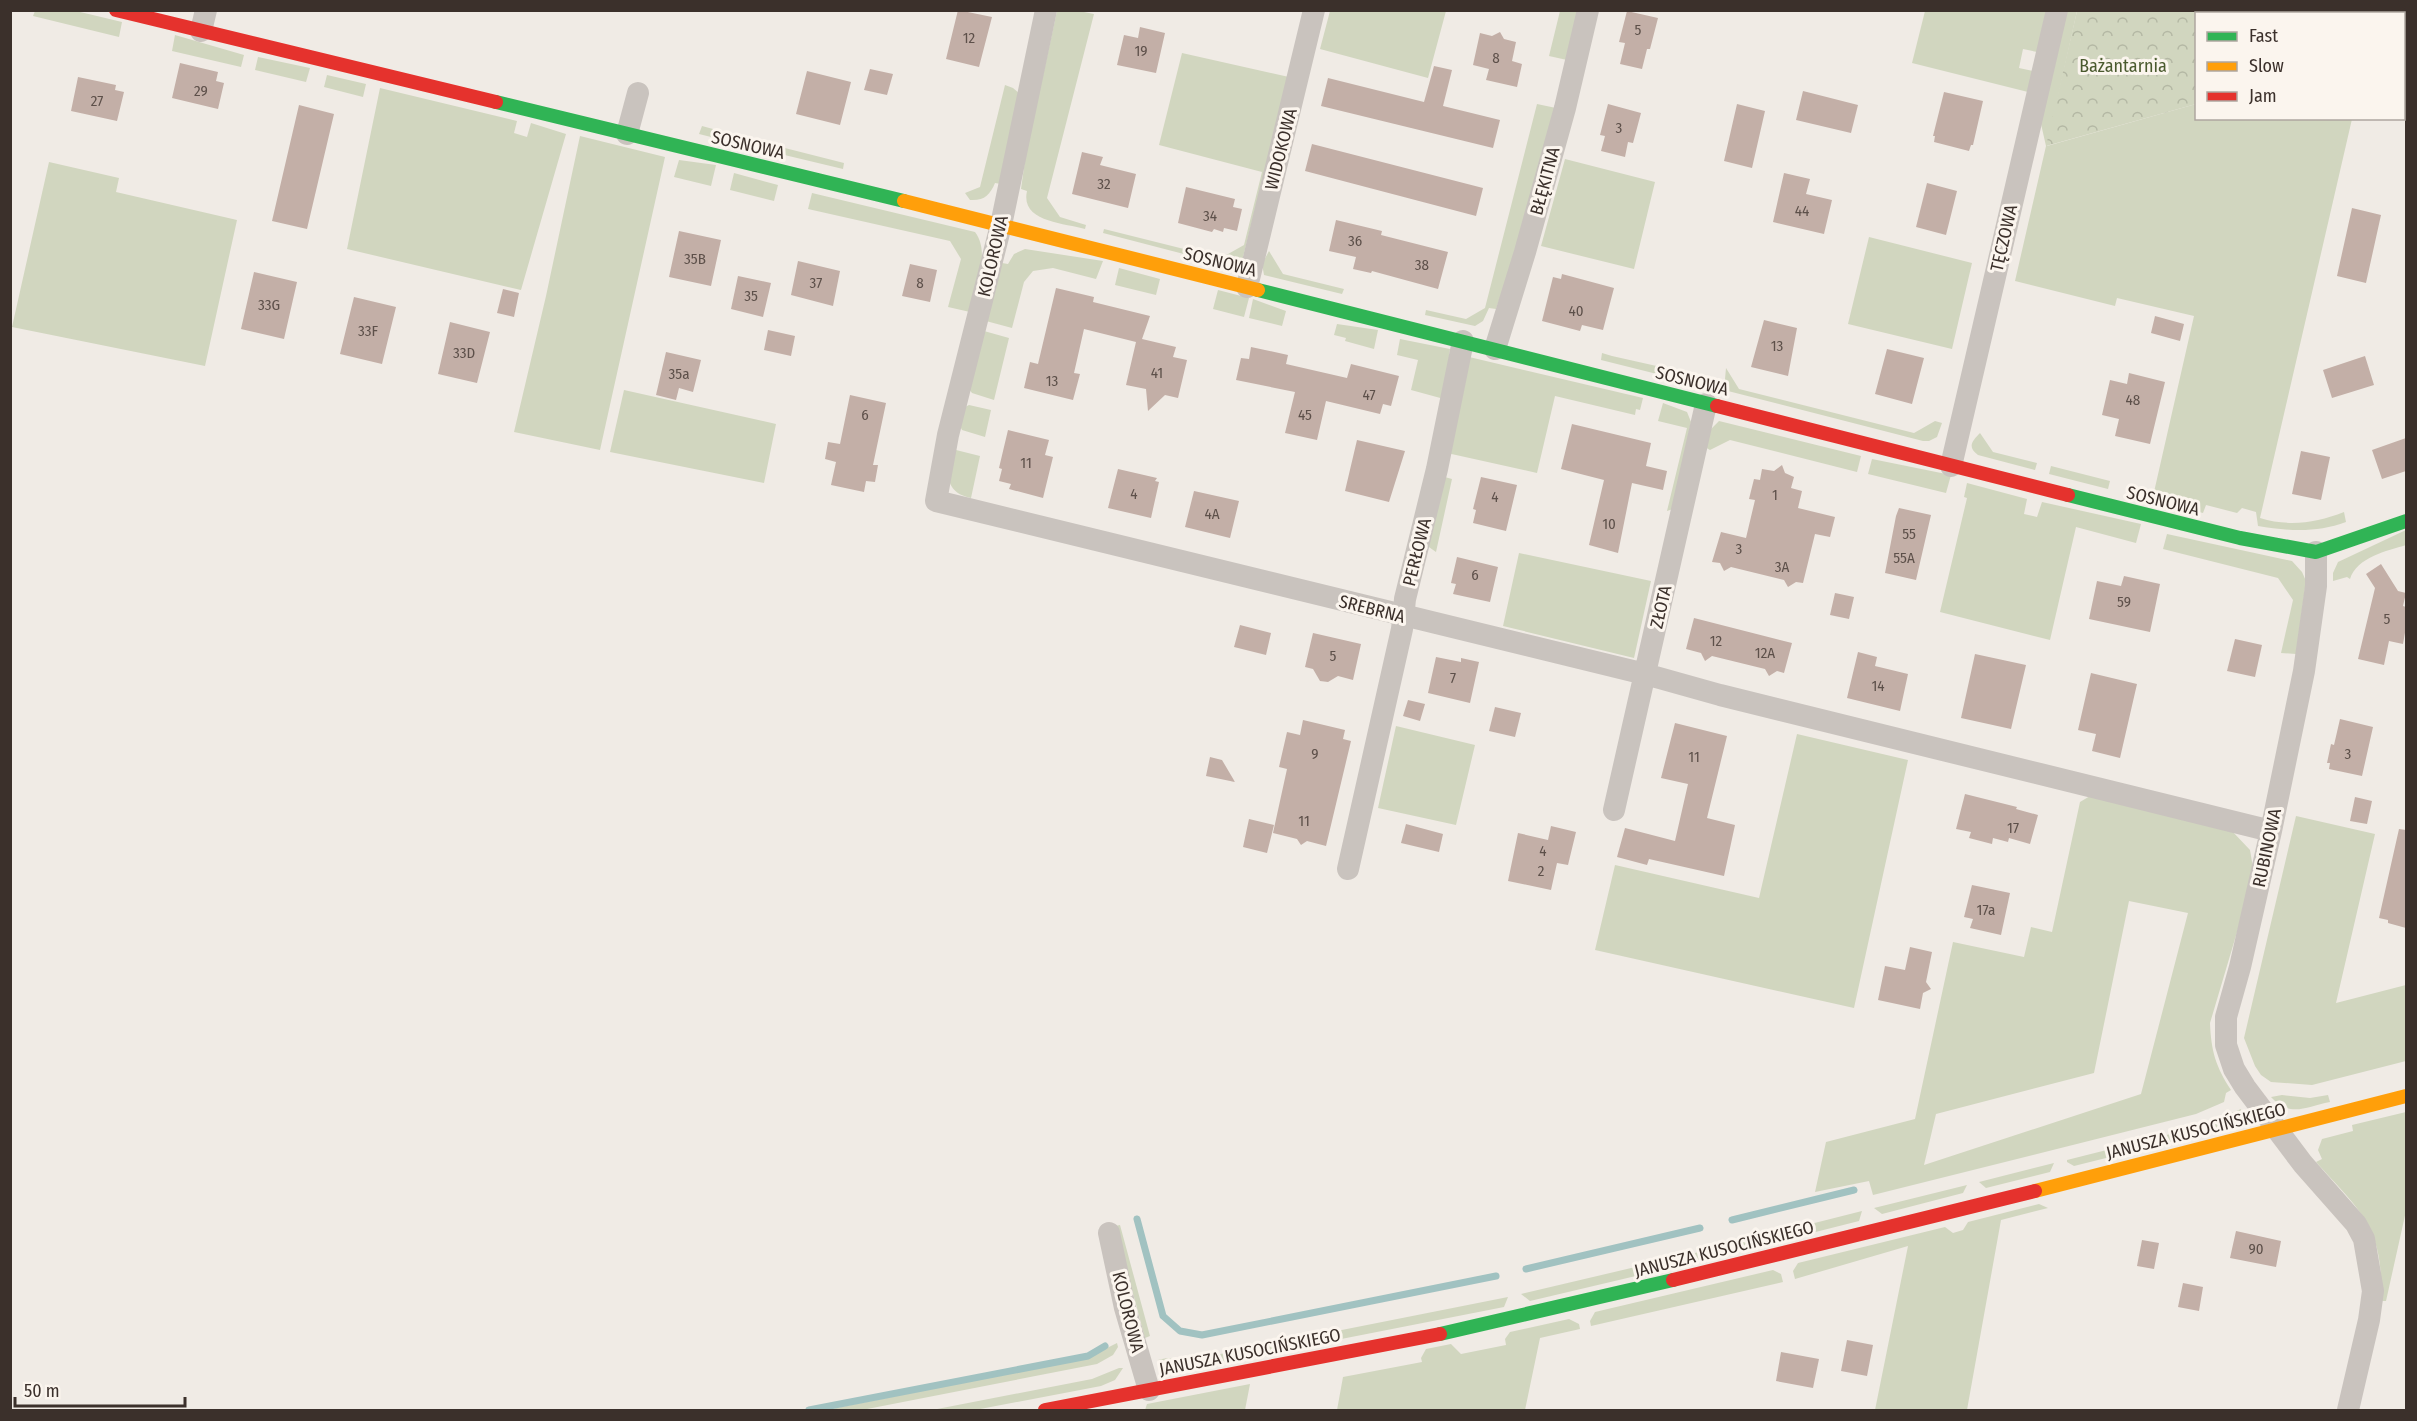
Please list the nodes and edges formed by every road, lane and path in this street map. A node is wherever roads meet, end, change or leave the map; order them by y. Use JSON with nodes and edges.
{"nodes":[{"id":1,"x":116,"y":10,"type":"edge"},
{"id":2,"x":1046,"y":10,"type":"edge"},
{"id":3,"x":1314,"y":10,"type":"edge"},
{"id":4,"x":1588,"y":10,"type":"edge"},
{"id":5,"x":2057,"y":10,"type":"edge"},
{"id":6,"x":203,"y":21,"type":"edge"},
{"id":7,"x":638,"y":93,"type":"dead end"},
{"id":8,"x":627,"y":134,"type":"junction"},
{"id":9,"x":1001,"y":225,"type":"junction"},
{"id":10,"x":1248,"y":287,"type":"junction"},
{"id":11,"x":1463,"y":341,"type":"junction"},
{"id":12,"x":1495,"y":349,"type":"junction"},
{"id":13,"x":1706,"y":404,"type":"junction"},
{"id":14,"x":1951,"y":466,"type":"junction"},
{"id":15,"x":936,"y":501,"type":"joint"},
{"id":16,"x":2406,"y":520,"type":"edge"},
{"id":17,"x":2316,"y":552,"type":"junction"},
{"id":18,"x":1403,"y":616,"type":"junction"},
{"id":19,"x":1646,"y":674,"type":"junction"},
{"id":20,"x":1614,"y":810,"type":"dead end"},
{"id":21,"x":2271,"y":831,"type":"junction"},
{"id":22,"x":1348,"y":869,"type":"dead end"},
{"id":23,"x":2406,"y":1096,"type":"edge"},
{"id":24,"x":2277,"y":1130,"type":"junction"},
{"id":25,"x":1109,"y":1233,"type":"dead end"},
{"id":26,"x":1149,"y":1390,"type":"junction"},
{"id":27,"x":1045,"y":1410,"type":"edge"},
{"id":28,"x":2348,"y":1410,"type":"edge"}],
"edges":[{"from":1,"to":6,"type":"street","name":"SOSNOWA"},
{"from":2,"to":9,"type":"street","name":"KOLOROWA"},
{"from":3,"to":10,"type":"street","name":"WIDOKOWA"},
{"from":4,"to":12,"type":"street","name":"BŁĘKITNA"},
{"from":5,"to":14,"type":"street","name":"TĘCZOWA"},
{"from":6,"to":8,"type":"street","name":"SOSNOWA"},
{"from":7,"to":8,"type":"street"},
{"from":8,"to":9,"type":"street","name":"SOSNOWA"},
{"from":9,"to":10,"type":"street","name":"SOSNOWA"},
{"from":9,"to":15,"type":"street","name":"KOLOROWA"},
{"from":10,"to":11,"type":"street","name":"SOSNOWA"},
{"from":11,"to":12,"type":"street","name":"SOSNOWA"},
{"from":11,"to":18,"type":"street","name":"PERŁOWA"},
{"from":12,"to":13,"type":"street","name":"SOSNOWA"},
{"from":13,"to":14,"type":"street","name":"SOSNOWA"},
{"from":13,"to":19,"type":"street","name":"ZŁOTA"},
{"from":14,"to":17,"type":"street","name":"SOSNOWA"},
{"from":15,"to":18,"type":"street","name":"SREBRNA"},
{"from":16,"to":17,"type":"street"},
{"from":17,"to":21,"type":"street","name":"RUBINOWA"},
{"from":18,"to":19,"type":"street","name":"SREBRNA"},
{"from":18,"to":22,"type":"street","name":"PERŁOWA"},
{"from":19,"to":20,"type":"street","name":"ZŁOTA"},
{"from":19,"to":21,"type":"street","name":"SREBRNA"},
{"from":21,"to":24,"type":"street","name":"RUBINOWA"},
{"from":23,"to":24,"type":"street","name":"JANUSZA KUSOCIŃSKIEGO"},
{"from":24,"to":26,"type":"street","name":"JANUSZA KUSOCIŃSKIEGO"},
{"from":24,"to":28,"type":"street","name":"RUBINOWA"},
{"from":25,"to":26,"type":"street","name":"KOLOROWA"},
{"from":26,"to":27,"type":"street","name":"JANUSZA KUSOCIŃSKIEGO"}]}
